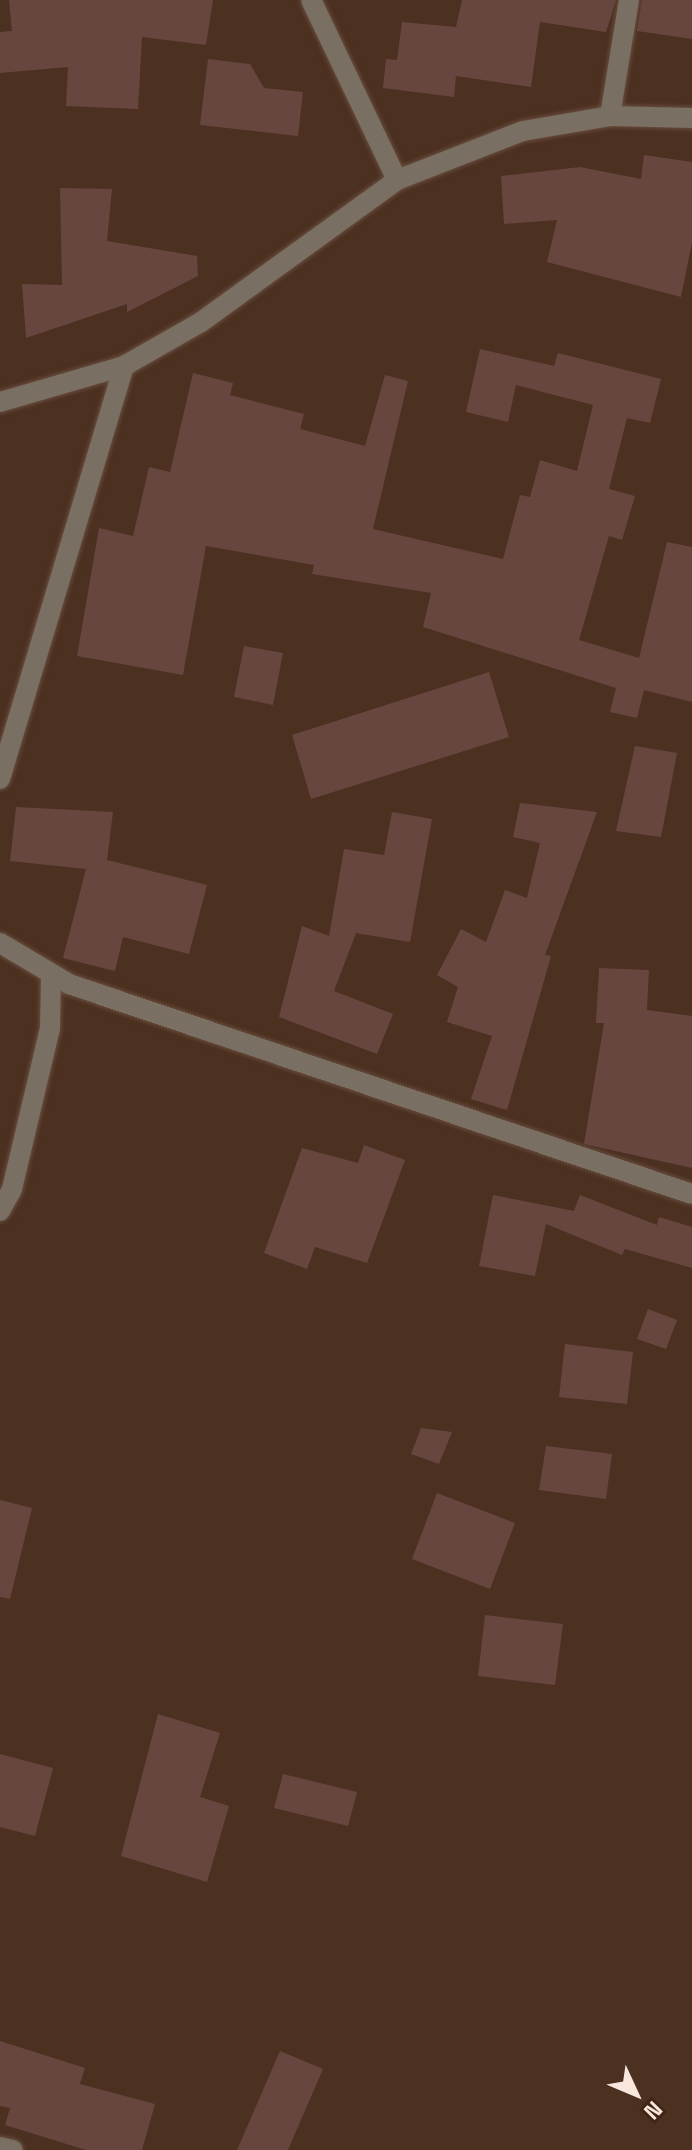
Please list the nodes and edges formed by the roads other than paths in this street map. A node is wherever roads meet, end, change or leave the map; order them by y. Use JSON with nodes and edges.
{"nodes":[{"id":1,"x":311,"y":0,"type":"edge"},
{"id":2,"x":629,"y":0,"type":"edge"},
{"id":3,"x":610,"y":116,"type":"junction"},
{"id":4,"x":692,"y":118,"type":"edge"},
{"id":5,"x":397,"y":180,"type":"junction"},
{"id":6,"x":124,"y":366,"type":"junction"},
{"id":7,"x":0,"y":402,"type":"edge"},
{"id":8,"x":0,"y":779,"type":"edge"},
{"id":9,"x":0,"y":943,"type":"edge"},
{"id":10,"x":51,"y":975,"type":"junction"},
{"id":11,"x":692,"y":1194,"type":"edge"},
{"id":12,"x":0,"y":1211,"type":"edge"},
{"id":13,"x":0,"y":2147,"type":"edge"},
{"id":14,"x":13,"y":2150,"type":"edge"}],
"edges":[{"from":1,"to":5,"type":"street"},
{"from":2,"to":3,"type":"street"},
{"from":3,"to":4,"type":"street"},
{"from":3,"to":5,"type":"street"},
{"from":5,"to":6,"type":"street"},
{"from":6,"to":7,"type":"street"},
{"from":6,"to":8,"type":"street"},
{"from":9,"to":10,"type":"street"},
{"from":10,"to":11,"type":"street"},
{"from":10,"to":12,"type":"street"},
{"from":13,"to":14,"type":"street"}]}
